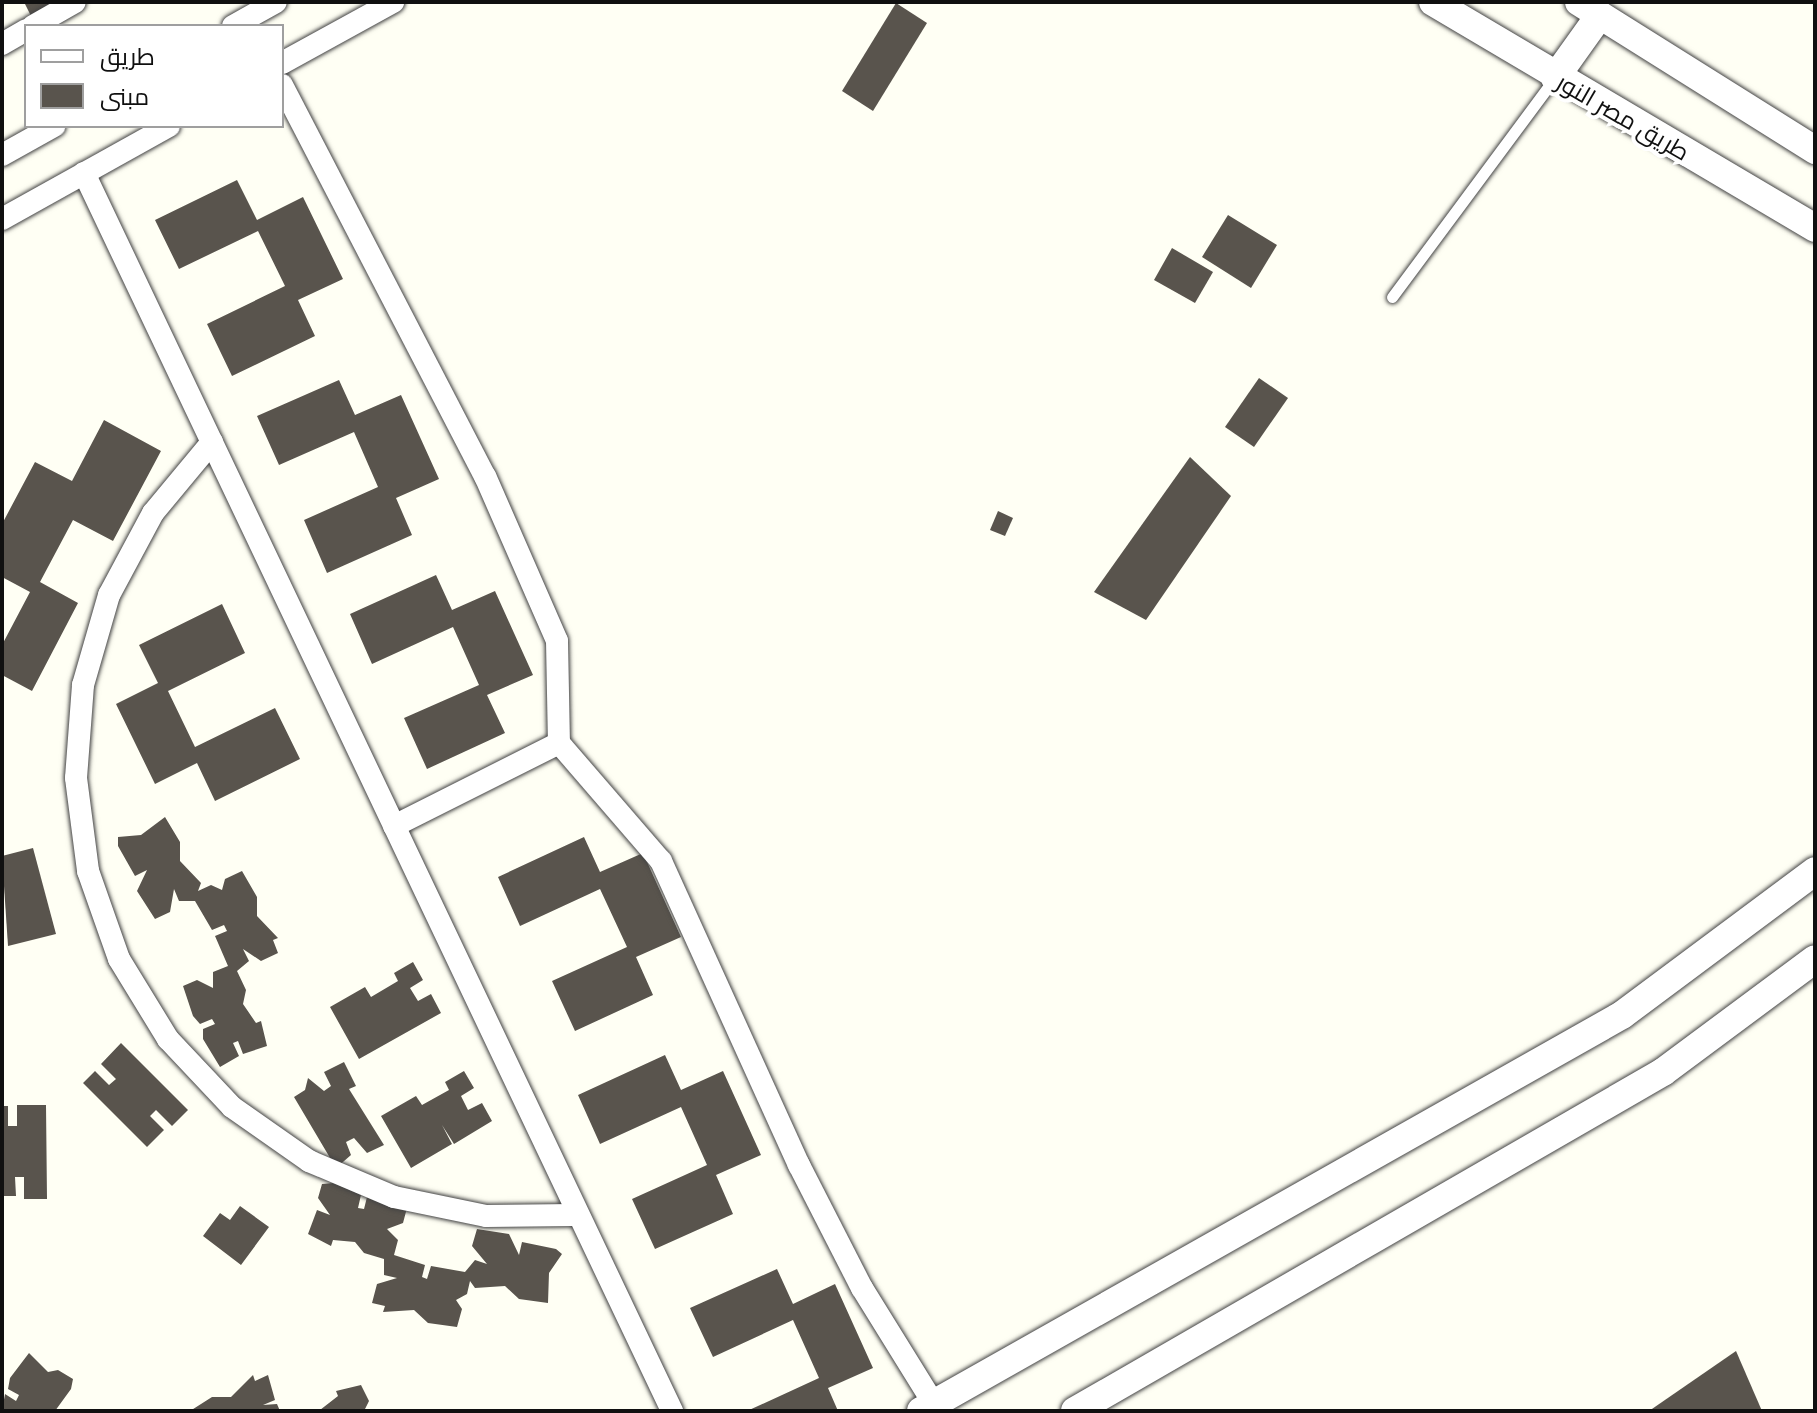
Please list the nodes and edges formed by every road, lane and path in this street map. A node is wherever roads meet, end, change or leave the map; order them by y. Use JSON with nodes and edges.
{"nodes":[{"id":1,"x":75,"y":2,"type":"edge"},
{"id":2,"x":276,"y":2,"type":"edge"},
{"id":3,"x":393,"y":2,"type":"edge"},
{"id":4,"x":1433,"y":2,"type":"edge"},
{"id":5,"x":1590,"y":8,"type":"edge"},
{"id":6,"x":36,"y":24,"type":"edge"},
{"id":7,"x":237,"y":24,"type":"edge"},
{"id":8,"x":24,"y":31,"type":"edge"},
{"id":9,"x":2,"y":44,"type":"edge"},
{"id":10,"x":284,"y":62,"type":"edge"},
{"id":11,"x":1555,"y":78,"type":"junction"},
{"id":12,"x":284,"y":89,"type":"edge"},
{"id":13,"x":50,"y":128,"type":"edge"},
{"id":14,"x":165,"y":128,"type":"edge"},
{"id":15,"x":1815,"y":150,"type":"edge"},
{"id":16,"x":2,"y":155,"type":"edge"},
{"id":17,"x":84,"y":173,"type":"junction"},
{"id":18,"x":2,"y":219,"type":"edge"},
{"id":19,"x":1815,"y":228,"type":"edge"},
{"id":20,"x":1392,"y":297,"type":"dead end"},
{"id":21,"x":212,"y":442,"type":"junction"},
{"id":22,"x":559,"y":743,"type":"junction"},
{"id":23,"x":394,"y":826,"type":"junction"},
{"id":24,"x":1815,"y":871,"type":"edge"},
{"id":25,"x":1815,"y":959,"type":"edge"},
{"id":26,"x":578,"y":1215,"type":"junction"},
{"id":27,"x":928,"y":1407,"type":"edge"},
{"id":28,"x":672,"y":1411,"type":"edge"},
{"id":29,"x":1075,"y":1411,"type":"edge"}],
"edges":[{"from":1,"to":6,"type":"street"},
{"from":2,"to":7,"type":"street"},
{"from":3,"to":10,"type":"street"},
{"from":4,"to":11,"type":"street","name":"طريق مصر النور"},
{"from":5,"to":11,"type":"street"},
{"from":5,"to":15,"type":"street"},
{"from":8,"to":9,"type":"street"},
{"from":11,"to":19,"type":"street","name":"طريق مصر النور"},
{"from":11,"to":20,"type":"lane"},
{"from":12,"to":22,"type":"street"},
{"from":13,"to":16,"type":"street"},
{"from":14,"to":17,"type":"street"},
{"from":17,"to":18,"type":"street"},
{"from":17,"to":21,"type":"street"},
{"from":21,"to":23,"type":"street"},
{"from":21,"to":26,"type":"street"},
{"from":22,"to":23,"type":"street"},
{"from":22,"to":27,"type":"street"},
{"from":23,"to":26,"type":"street"},
{"from":24,"to":27,"type":"street"},
{"from":25,"to":29,"type":"street"},
{"from":26,"to":28,"type":"street"}]}
